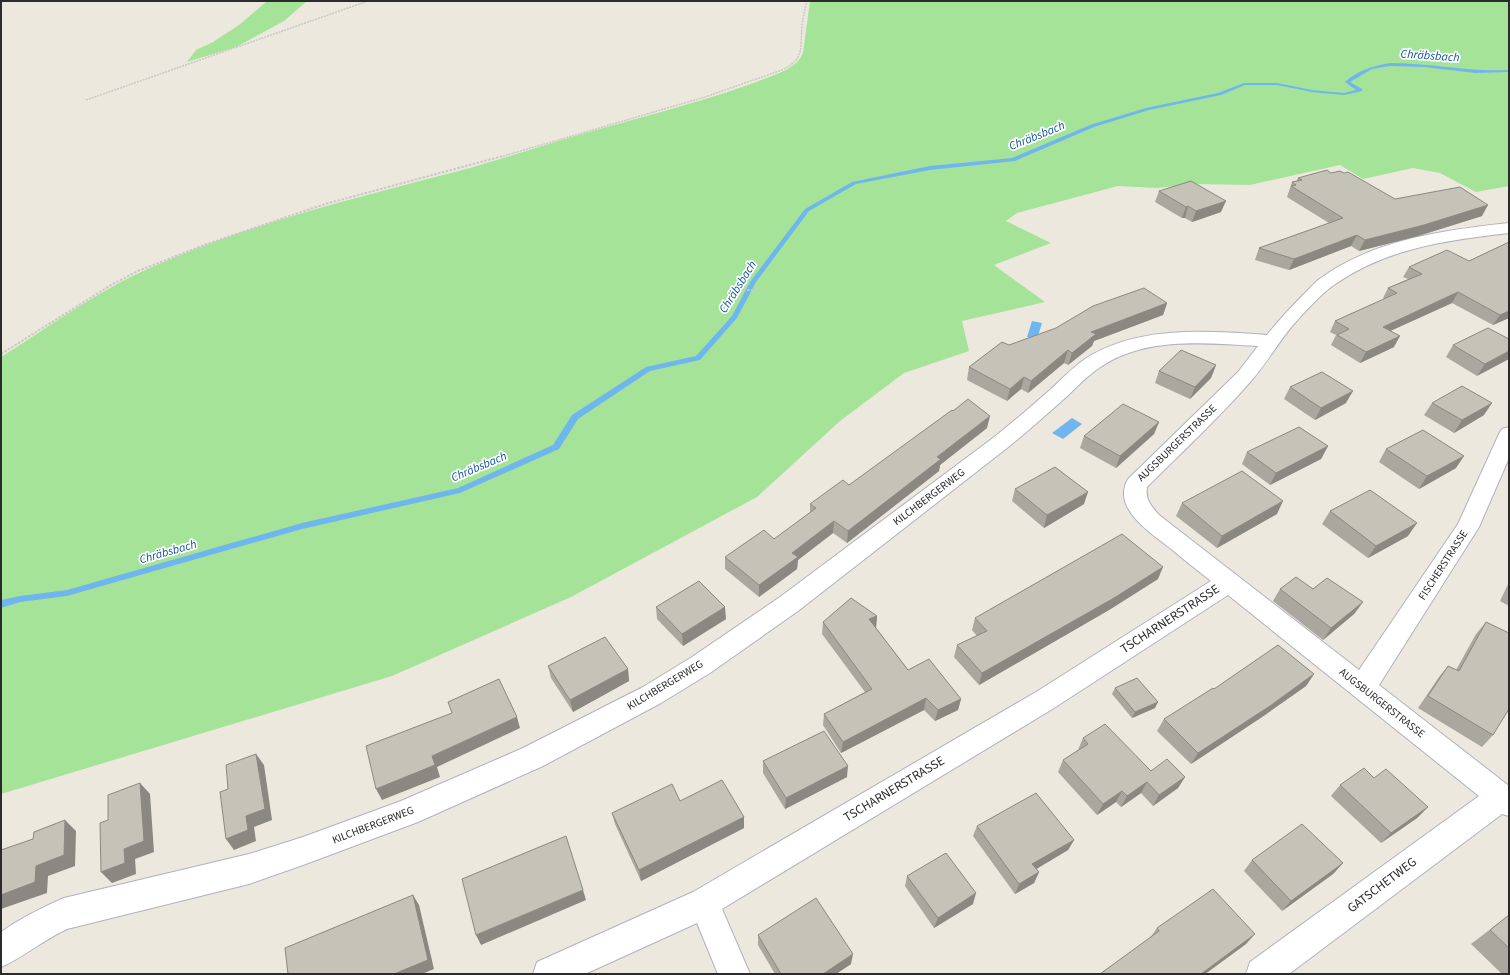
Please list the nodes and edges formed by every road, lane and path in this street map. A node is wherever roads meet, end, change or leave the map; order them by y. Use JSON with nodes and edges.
{"nodes":[{"id":1,"x":368,"y":1,"type":"edge"},
{"id":2,"x":807,"y":1,"type":"edge"},
{"id":3,"x":86,"y":100,"type":"dead end"},
{"id":4,"x":1509,"y":228,"type":"edge"},
{"id":5,"x":743,"y":290,"type":"dead end"},
{"id":6,"x":768,"y":290,"type":"dead end"},
{"id":7,"x":1271,"y":341,"type":"junction"},
{"id":8,"x":1,"y":354,"type":"edge"},
{"id":9,"x":1509,"y":434,"type":"edge"},
{"id":10,"x":1227,"y":582,"type":"junction"},
{"id":11,"x":1362,"y":688,"type":"junction"},
{"id":12,"x":1505,"y":800,"type":"edge"},
{"id":13,"x":704,"y":903,"type":"junction"},
{"id":14,"x":1,"y":951,"type":"edge"},
{"id":15,"x":550,"y":974,"type":"edge"},
{"id":16,"x":734,"y":974,"type":"edge"},
{"id":17,"x":1262,"y":974,"type":"edge"}],
"edges":[{"from":1,"to":3,"type":"path"},
{"from":2,"to":8,"type":"path"},
{"from":4,"to":7,"type":"street","name":"AUGSBURGERSTRASSE"},
{"from":5,"to":6,"type":"path"},
{"from":7,"to":10,"type":"street","name":"AUGSBURGERSTRASSE"},
{"from":7,"to":14,"type":"street","name":"KILCHBERGERWEG"},
{"from":9,"to":11,"type":"street","name":"FISCHERSTRASSE"},
{"from":10,"to":11,"type":"street","name":"AUGSBURGERSTRASSE"},
{"from":10,"to":13,"type":"street","name":"TSCHARNERSTRASSE"},
{"from":11,"to":12,"type":"street","name":"AUGSBURGERSTRASSE"},
{"from":12,"to":17,"type":"street","name":"GATSCHETWEG"},
{"from":13,"to":15,"type":"street","name":"TSCHARNERSTRASSE"},
{"from":13,"to":16,"type":"street"}]}
